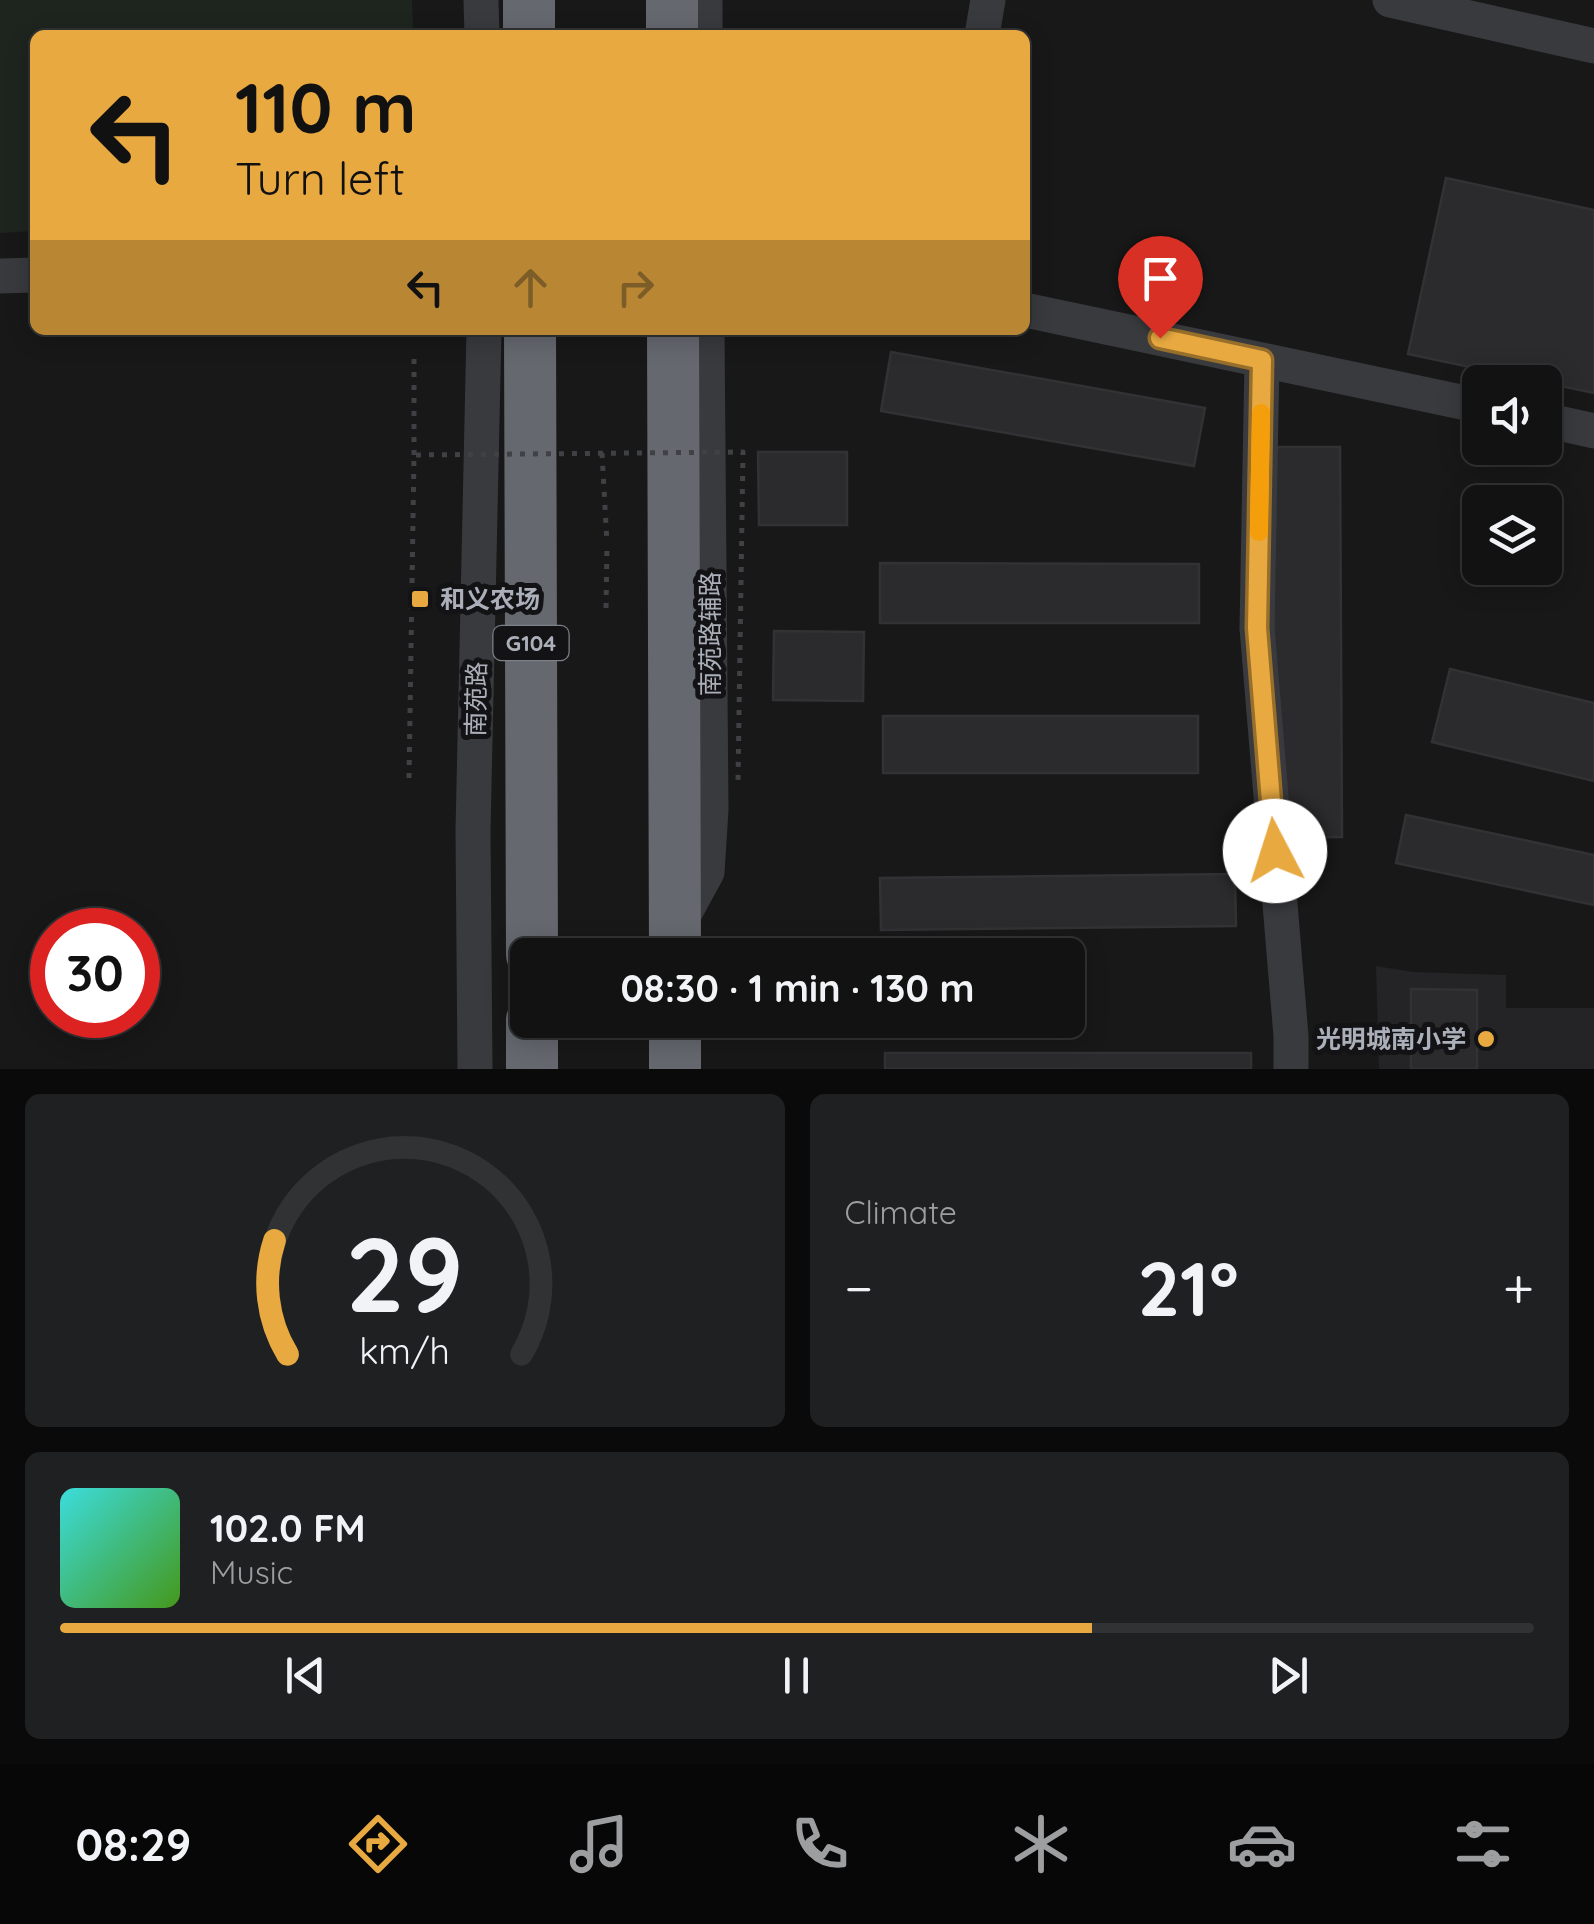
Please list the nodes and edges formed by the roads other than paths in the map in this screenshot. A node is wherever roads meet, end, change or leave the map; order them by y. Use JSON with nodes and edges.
{"nodes":[{"id":1,"x":481,"y":0,"type":"edge"},
{"id":2,"x":529,"y":0,"type":"edge"},
{"id":3,"x":672,"y":0,"type":"edge"},
{"id":4,"x":705,"y":0,"type":"edge"},
{"id":5,"x":988,"y":0,"type":"edge"},
{"id":6,"x":1390,"y":0,"type":"edge"},
{"id":7,"x":482,"y":30,"type":"edge"},
{"id":8,"x":529,"y":30,"type":"edge"},
{"id":9,"x":672,"y":30,"type":"edge"},
{"id":10,"x":705,"y":30,"type":"edge"},
{"id":11,"x":983,"y":30,"type":"edge"},
{"id":12,"x":1594,"y":46,"type":"edge"},
{"id":13,"x":30,"y":275,"type":"edge"},
{"id":14,"x":0,"y":276,"type":"edge"},
{"id":15,"x":1030,"y":311,"type":"edge"},
{"id":16,"x":484,"y":335,"type":"edge"},
{"id":17,"x":530,"y":335,"type":"edge"},
{"id":18,"x":673,"y":335,"type":"edge"},
{"id":19,"x":708,"y":335,"type":"edge"},
{"id":20,"x":1262,"y":360,"type":"junction"},
{"id":21,"x":1462,"y":402,"type":"edge"},
{"id":22,"x":1562,"y":424,"type":"edge"},
{"id":23,"x":1594,"y":431,"type":"edge"},
{"id":24,"x":532,"y":938,"type":"edge"},
{"id":25,"x":675,"y":938,"type":"edge"},
{"id":26,"x":677,"y":938,"type":"edge"},
{"id":27,"x":532,"y":1038,"type":"edge"},
{"id":28,"x":675,"y":1038,"type":"edge"},
{"id":29,"x":475,"y":1069,"type":"edge"},
{"id":30,"x":532,"y":1069,"type":"edge"},
{"id":31,"x":675,"y":1069,"type":"edge"},
{"id":32,"x":1291,"y":1069,"type":"edge"}],
"edges":[{"from":1,"to":7,"type":"street"},
{"from":2,"to":8,"type":"highway"},
{"from":3,"to":9,"type":"highway"},
{"from":4,"to":10,"type":"street"},
{"from":5,"to":11,"type":"street"},
{"from":6,"to":12,"type":"street"},
{"from":13,"to":14,"type":"street"},
{"from":15,"to":20,"type":"street"},
{"from":16,"to":29,"type":"street","name":"南苑路"},
{"from":17,"to":24,"type":"highway","number":"G104"},
{"from":18,"to":25,"type":"highway"},
{"from":19,"to":26,"type":"street","name":"南苑路辅路"},
{"from":20,"to":21,"type":"street"},
{"from":20,"to":32,"type":"street"},
{"from":22,"to":23,"type":"street"},
{"from":27,"to":30,"type":"highway"},
{"from":28,"to":31,"type":"highway"}]}
